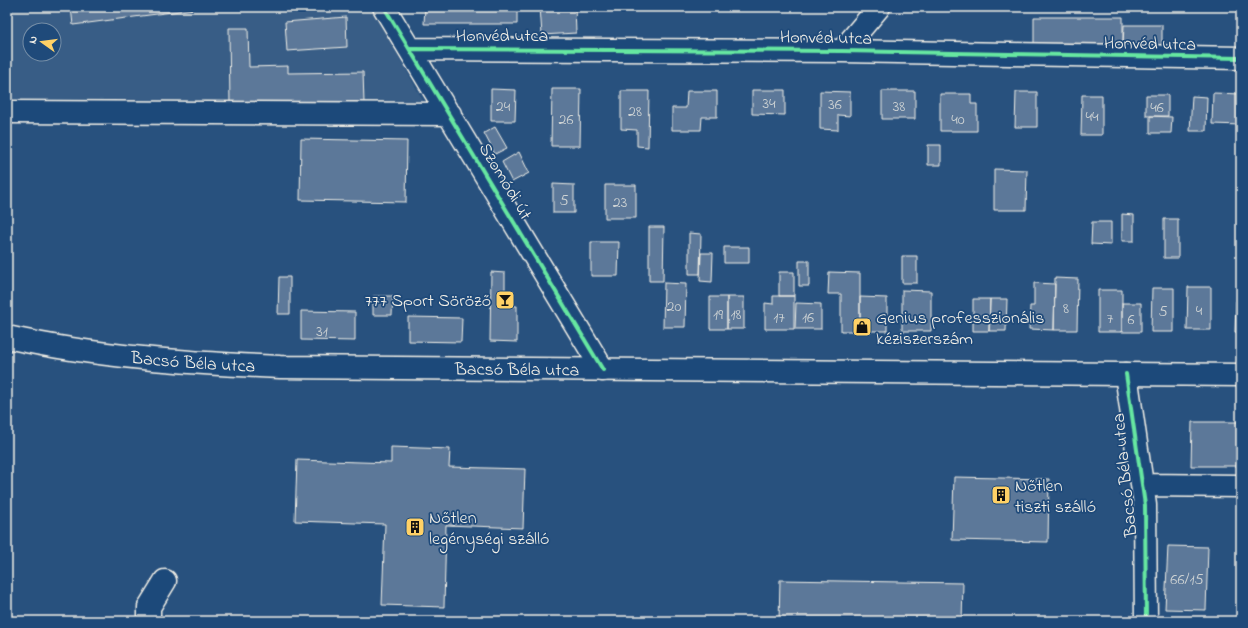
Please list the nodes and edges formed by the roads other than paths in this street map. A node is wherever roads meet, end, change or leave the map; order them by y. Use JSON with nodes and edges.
{"nodes":[{"id":1,"x":384,"y":7,"type":"edge"},
{"id":2,"x":879,"y":7,"type":"edge"},
{"id":3,"x":411,"y":49,"type":"junction"},
{"id":4,"x":842,"y":51,"type":"junction"},
{"id":5,"x":1241,"y":58,"type":"edge"},
{"id":6,"x":7,"y":112,"type":"edge"},
{"id":7,"x":450,"y":114,"type":"junction"},
{"id":8,"x":7,"y":337,"type":"edge"},
{"id":9,"x":603,"y":370,"type":"junction"},
{"id":10,"x":1126,"y":374,"type":"junction"},
{"id":11,"x":1241,"y":375,"type":"edge"},
{"id":12,"x":1142,"y":484,"type":"junction"},
{"id":13,"x":1241,"y":486,"type":"edge"},
{"id":14,"x":165,"y":581,"type":"dead end"},
{"id":15,"x":149,"y":621,"type":"edge"},
{"id":16,"x":1146,"y":621,"type":"edge"}],
"edges":[{"from":1,"to":3,"type":"street","name":"Szomódi út"},
{"from":2,"to":4,"type":"street","name":"Honvéd utca"},
{"from":3,"to":4,"type":"street","name":"Honvéd utca"},
{"from":3,"to":7,"type":"street","name":"Szomódi út"},
{"from":4,"to":5,"type":"street","name":"Honvéd utca"},
{"from":6,"to":7,"type":"street"},
{"from":7,"to":9,"type":"street","name":"Szomódi út"},
{"from":8,"to":9,"type":"street","name":"Bacsó Béla utca"},
{"from":9,"to":10,"type":"street","name":"Bacsó Béla utca"},
{"from":10,"to":11,"type":"street","name":"Bacsó Béla utca"},
{"from":10,"to":12,"type":"street","name":"Bacsó Béla utca"},
{"from":12,"to":13,"type":"street"},
{"from":12,"to":16,"type":"street","name":"Bacsó Béla utca"},
{"from":14,"to":15,"type":"street"}]}
